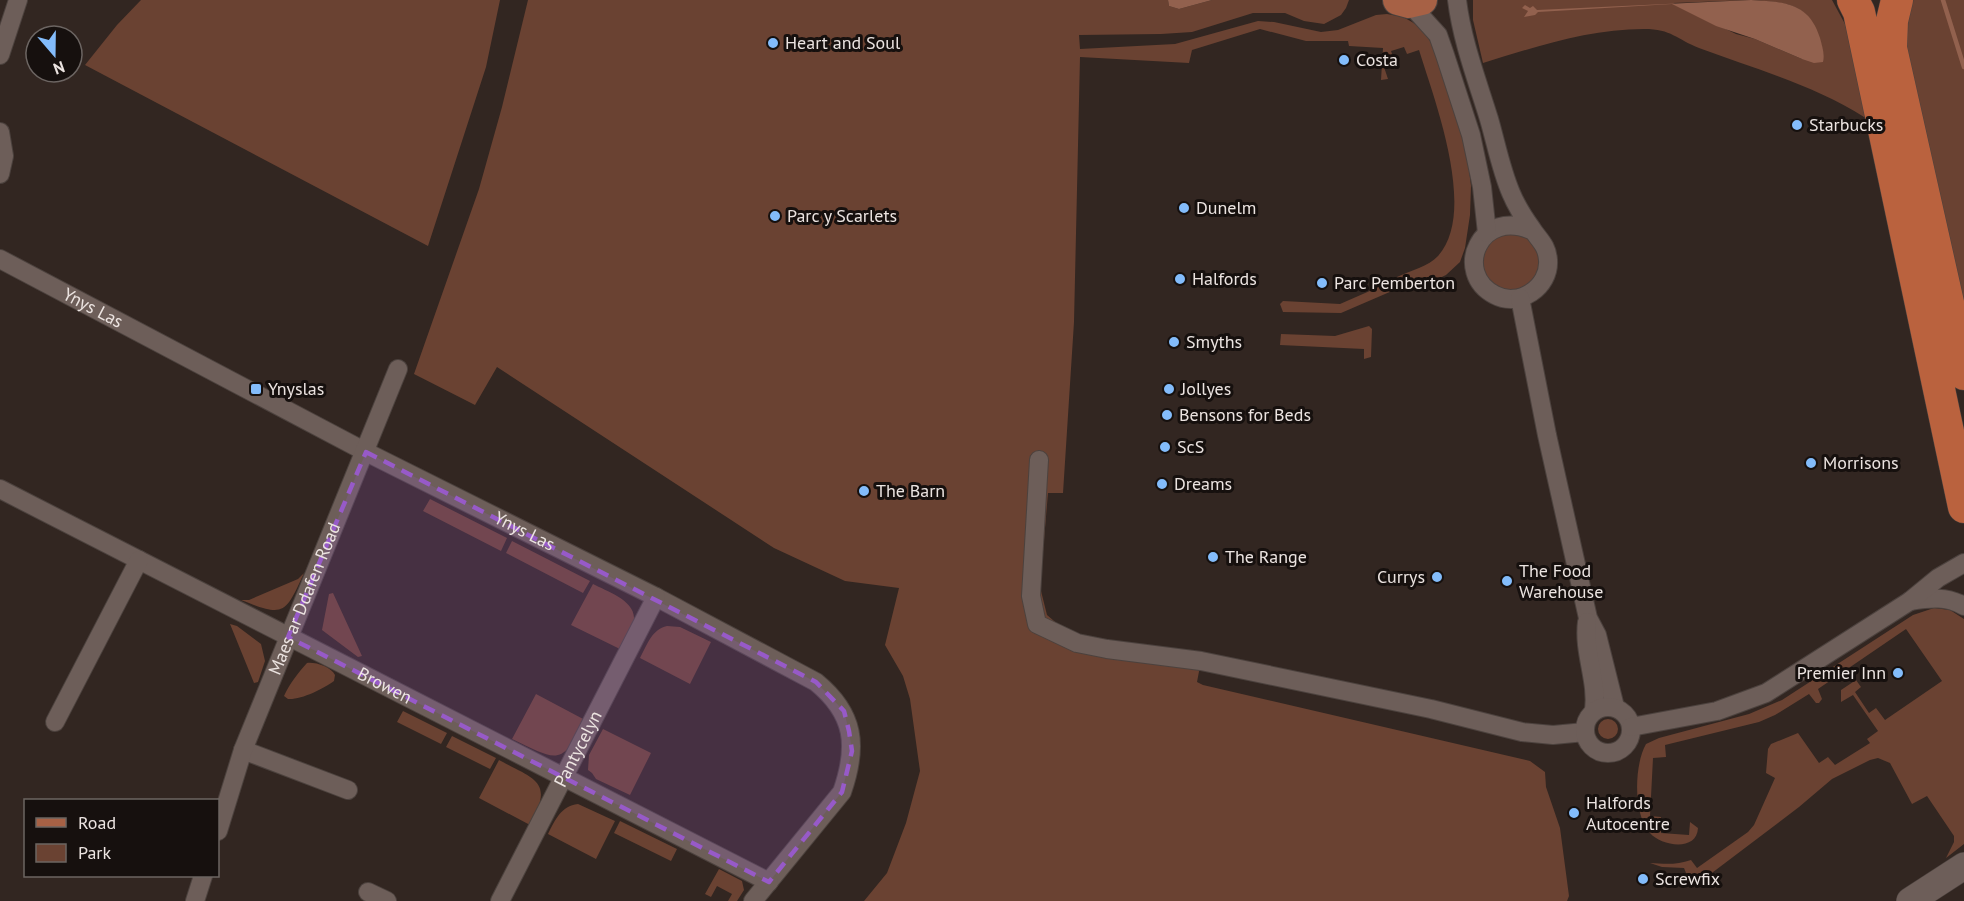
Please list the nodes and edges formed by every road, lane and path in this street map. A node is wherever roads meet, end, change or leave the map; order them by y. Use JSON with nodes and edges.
{"nodes":[{"id":1,"x":18,"y":0,"type":"edge"},
{"id":2,"x":1457,"y":0,"type":"edge"},
{"id":3,"x":1853,"y":0,"type":"edge"},
{"id":4,"x":1897,"y":0,"type":"edge"},
{"id":5,"x":1410,"y":1,"type":"edge"},
{"id":6,"x":0,"y":55,"type":"edge"},
{"id":7,"x":0,"y":132,"type":"edge"},
{"id":8,"x":0,"y":174,"type":"edge"},
{"id":9,"x":1533,"y":231,"type":"junction"},
{"id":10,"x":1487,"y":233,"type":"junction"},
{"id":11,"x":0,"y":259,"type":"edge"},
{"id":12,"x":1520,"y":298,"type":"junction"},
{"id":13,"x":398,"y":369,"type":"dead end"},
{"id":14,"x":1964,"y":374,"type":"edge"},
{"id":15,"x":366,"y":452,"type":"junction"},
{"id":16,"x":1039,"y":460,"type":"dead end"},
{"id":17,"x":0,"y":489,"type":"edge"},
{"id":18,"x":1964,"y":507,"type":"edge"},
{"id":19,"x":139,"y":560,"type":"junction"},
{"id":20,"x":1964,"y":563,"type":"edge"},
{"id":21,"x":656,"y":597,"type":"junction"},
{"id":22,"x":1910,"y":601,"type":"junction"},
{"id":23,"x":1964,"y":606,"type":"edge"},
{"id":24,"x":1588,"y":618,"type":"junction"},
{"id":25,"x":288,"y":637,"type":"junction"},
{"id":26,"x":1616,"y":707,"type":"junction"},
{"id":27,"x":1594,"y":711,"type":"junction"},
{"id":28,"x":55,"y":722,"type":"dead end"},
{"id":29,"x":1631,"y":727,"type":"junction"},
{"id":30,"x":1585,"y":732,"type":"junction"},
{"id":31,"x":243,"y":750,"type":"junction"},
{"id":32,"x":564,"y":777,"type":"junction"},
{"id":33,"x":348,"y":790,"type":"dead end"},
{"id":34,"x":219,"y":828,"type":"edge"},
{"id":35,"x":1964,"y":866,"type":"edge"},
{"id":36,"x":203,"y":877,"type":"edge"},
{"id":37,"x":770,"y":882,"type":"junction"},
{"id":38,"x":368,"y":892,"type":"dead end"},
{"id":39,"x":195,"y":901,"type":"edge"},
{"id":40,"x":387,"y":901,"type":"edge"},
{"id":41,"x":500,"y":901,"type":"edge"},
{"id":42,"x":753,"y":901,"type":"edge"},
{"id":43,"x":1910,"y":901,"type":"edge"}],
"edges":[{"from":1,"to":6,"type":"street"},
{"from":2,"to":9,"type":"street"},
{"from":3,"to":18,"type":"highway"},
{"from":4,"to":14,"type":"highway"},
{"from":5,"to":10,"type":"street"},
{"from":7,"to":8,"type":"street"},
{"from":9,"to":10,"type":"street"},
{"from":9,"to":12,"type":"street"},
{"from":10,"to":12,"type":"street"},
{"from":11,"to":15,"type":"street","name":"Ynys Las"},
{"from":12,"to":24,"type":"street"},
{"from":13,"to":15,"type":"street","name":"Maes ar Ddafen Road"},
{"from":15,"to":21,"type":"street","name":"Ynys Las"},
{"from":15,"to":25,"type":"street","name":"Maes ar Ddafen Road"},
{"from":16,"to":30,"type":"street"},
{"from":17,"to":19,"type":"street","name":"Browen"},
{"from":19,"to":25,"type":"street","name":"Browen"},
{"from":19,"to":28,"type":"street"},
{"from":20,"to":22,"type":"street"},
{"from":21,"to":32,"type":"street","name":"Pantycelyn"},
{"from":21,"to":37,"type":"street","name":"Ynys Las"},
{"from":22,"to":23,"type":"street"},
{"from":22,"to":29,"type":"street"},
{"from":24,"to":26,"type":"street"},
{"from":24,"to":27,"type":"street"},
{"from":25,"to":31,"type":"street","name":"Maes ar Ddafen Road"},
{"from":25,"to":32,"type":"street","name":"Browen"},
{"from":26,"to":27,"type":"street"},
{"from":26,"to":29,"type":"street"},
{"from":27,"to":30,"type":"street"},
{"from":29,"to":30,"type":"street"},
{"from":31,"to":33,"type":"street"},
{"from":31,"to":34,"type":"street","name":"Maes ar Ddafen Road"},
{"from":32,"to":37,"type":"street","name":"Browen"},
{"from":32,"to":41,"type":"street","name":"Pantycelyn"},
{"from":35,"to":43,"type":"main road"},
{"from":36,"to":39,"type":"street"},
{"from":37,"to":42,"type":"street","name":"Ynys Las"},
{"from":38,"to":40,"type":"street"}]}
